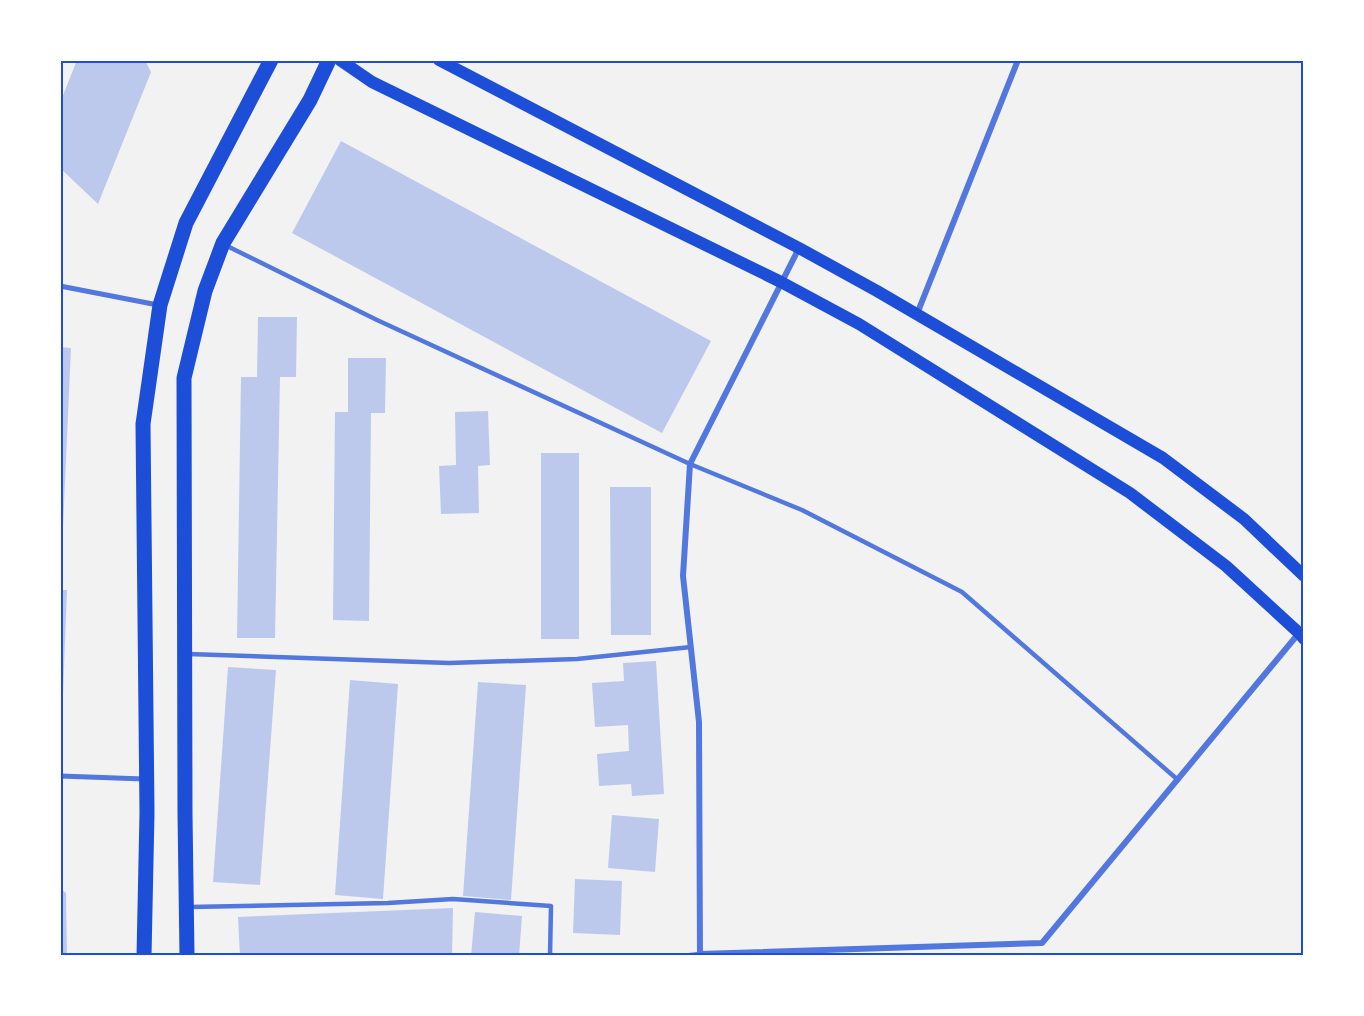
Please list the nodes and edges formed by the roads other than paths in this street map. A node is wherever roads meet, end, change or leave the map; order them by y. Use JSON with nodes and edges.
{"nodes":[{"id":1,"x":271,"y":60,"type":"edge"},
{"id":2,"x":329,"y":60,"type":"edge"},
{"id":3,"x":340,"y":60,"type":"edge"},
{"id":4,"x":439,"y":60,"type":"edge"},
{"id":5,"x":1018,"y":60,"type":"edge"},
{"id":6,"x":223,"y":243,"type":"junction"},
{"id":7,"x":799,"y":248,"type":"junction"},
{"id":8,"x":781,"y":282,"type":"junction"},
{"id":9,"x":60,"y":286,"type":"edge"},
{"id":10,"x":160,"y":305,"type":"junction"},
{"id":11,"x":916,"y":314,"type":"junction"},
{"id":12,"x":690,"y":464,"type":"junction"},
{"id":13,"x":1304,"y":576,"type":"edge"},
{"id":14,"x":1302,"y":634,"type":"edge"},
{"id":15,"x":691,"y":647,"type":"junction"},
{"id":16,"x":185,"y":654,"type":"junction"},
{"id":17,"x":60,"y":776,"type":"edge"},
{"id":18,"x":146,"y":779,"type":"junction"},
{"id":19,"x":1178,"y":780,"type":"junction"},
{"id":20,"x":186,"y":907,"type":"junction"},
{"id":21,"x":700,"y":955,"type":"edge"},
{"id":22,"x":144,"y":956,"type":"edge"},
{"id":23,"x":187,"y":956,"type":"edge"},
{"id":24,"x":550,"y":956,"type":"edge"},
{"id":25,"x":682,"y":956,"type":"edge"}],
"edges":[{"from":1,"to":10,"type":"main road"},
{"from":2,"to":6,"type":"main road"},
{"from":3,"to":8,"type":"main road"},
{"from":4,"to":7,"type":"main road"},
{"from":5,"to":11,"type":"street"},
{"from":6,"to":12,"type":"lane"},
{"from":6,"to":16,"type":"main road"},
{"from":7,"to":8,"type":"street"},
{"from":7,"to":11,"type":"main road"},
{"from":8,"to":12,"type":"street"},
{"from":8,"to":14,"type":"main road"},
{"from":9,"to":10,"type":"street"},
{"from":10,"to":18,"type":"main road"},
{"from":11,"to":13,"type":"main road"},
{"from":12,"to":15,"type":"street"},
{"from":12,"to":19,"type":"lane"},
{"from":14,"to":19,"type":"street"},
{"from":15,"to":16,"type":"lane"},
{"from":15,"to":21,"type":"street"},
{"from":16,"to":20,"type":"main road"},
{"from":17,"to":18,"type":"street"},
{"from":18,"to":22,"type":"main road"},
{"from":19,"to":21,"type":"street"},
{"from":20,"to":23,"type":"main road"},
{"from":20,"to":24,"type":"lane"},
{"from":21,"to":25,"type":"lane"}]}
